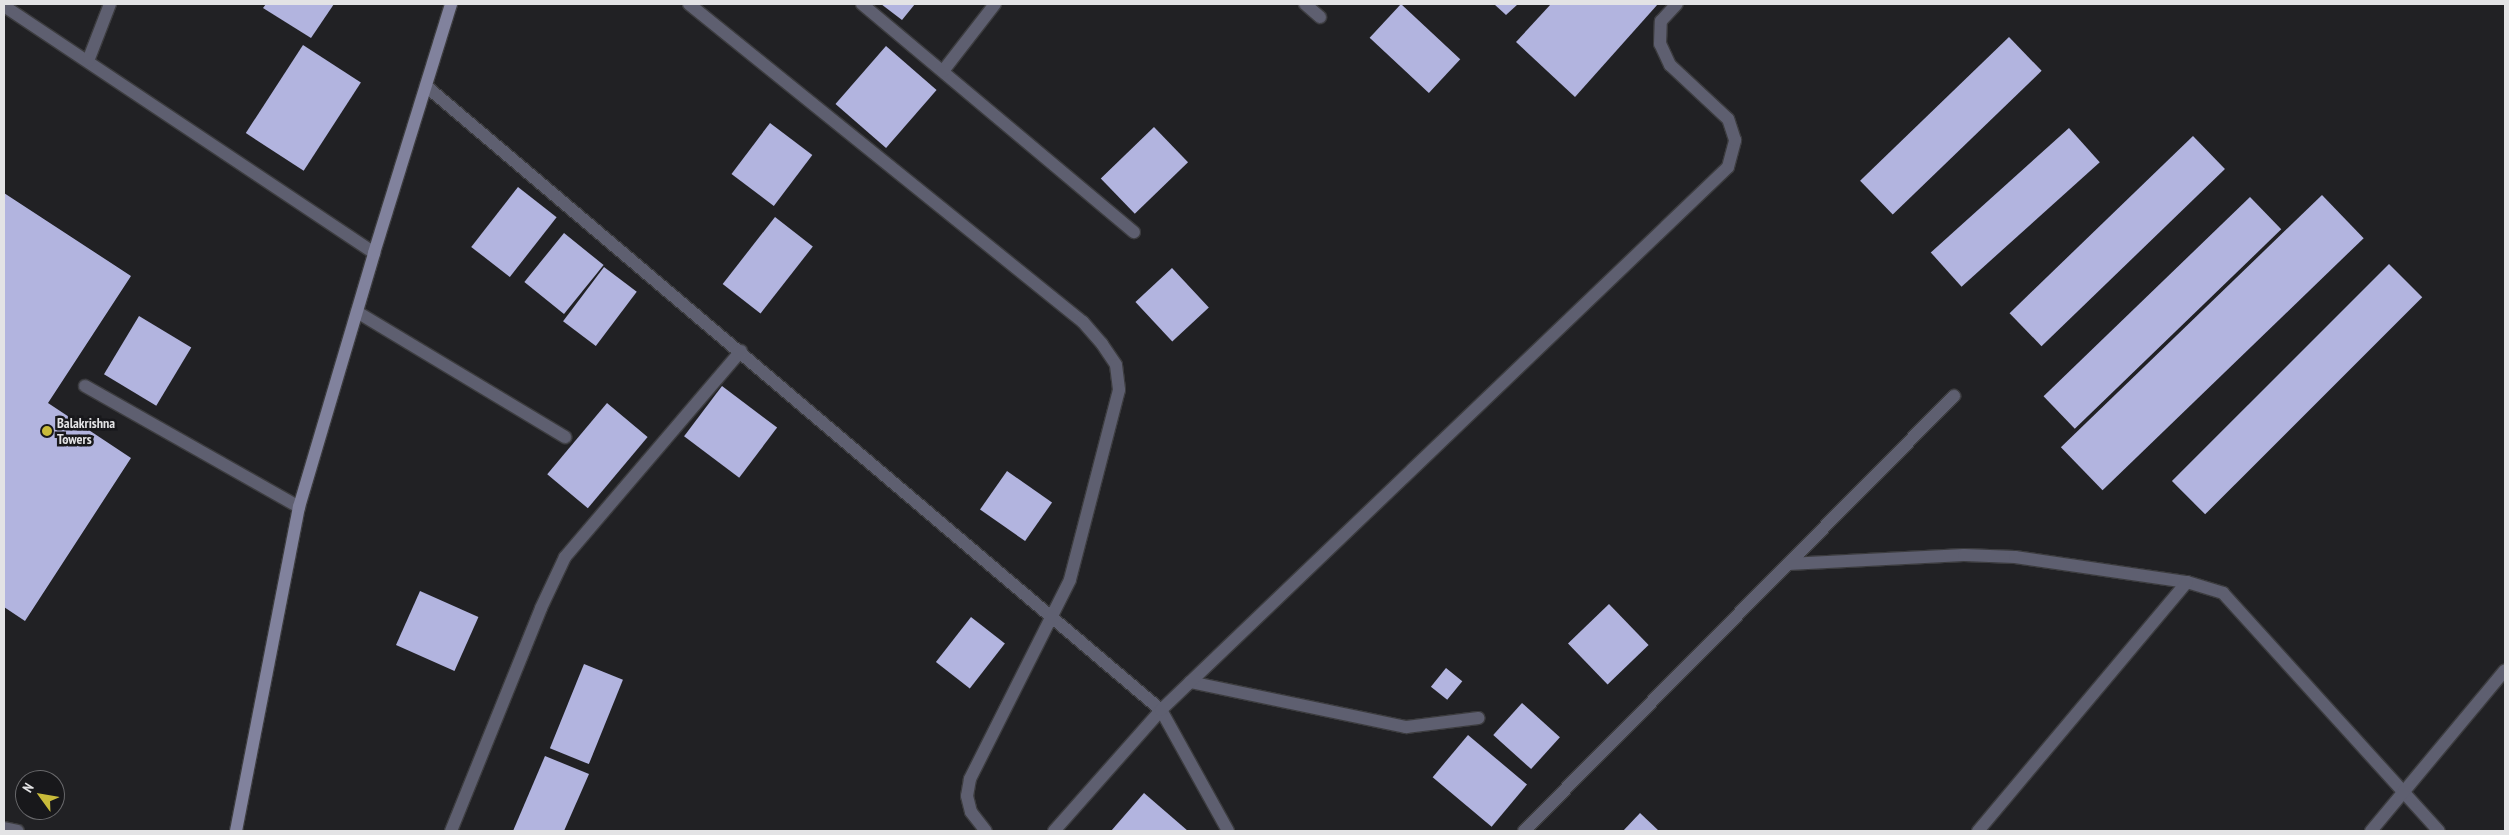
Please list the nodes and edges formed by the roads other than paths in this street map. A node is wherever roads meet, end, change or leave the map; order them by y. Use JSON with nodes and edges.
{"nodes":[{"id":1,"x":110,"y":4,"type":"edge"},
{"id":2,"x":451,"y":4,"type":"edge"},
{"id":3,"x":689,"y":4,"type":"edge"},
{"id":4,"x":862,"y":4,"type":"edge"},
{"id":5,"x":995,"y":4,"type":"edge"},
{"id":6,"x":1305,"y":4,"type":"edge"},
{"id":7,"x":1677,"y":4,"type":"edge"},
{"id":8,"x":4,"y":6,"type":"edge"},
{"id":9,"x":1320,"y":17,"type":"dead end"},
{"id":10,"x":88,"y":61,"type":"junction"},
{"id":11,"x":943,"y":71,"type":"junction"},
{"id":12,"x":426,"y":86,"type":"junction"},
{"id":13,"x":1134,"y":232,"type":"dead end"},
{"id":14,"x":374,"y":253,"type":"junction"},
{"id":15,"x":356,"y":312,"type":"junction"},
{"id":16,"x":741,"y":351,"type":"junction"},
{"id":17,"x":85,"y":386,"type":"dead end"},
{"id":18,"x":1954,"y":396,"type":"dead end"},
{"id":19,"x":565,"y":437,"type":"dead end"},
{"id":20,"x":299,"y":507,"type":"junction"},
{"id":21,"x":1788,"y":564,"type":"junction"},
{"id":22,"x":2187,"y":582,"type":"junction"},
{"id":23,"x":1052,"y":616,"type":"junction"},
{"id":24,"x":2505,"y":670,"type":"edge"},
{"id":25,"x":1190,"y":682,"type":"junction"},
{"id":26,"x":1161,"y":710,"type":"junction"},
{"id":27,"x":1478,"y":718,"type":"dead end"},
{"id":28,"x":2404,"y":791,"type":"junction"},
{"id":29,"x":4,"y":828,"type":"edge"},
{"id":30,"x":18,"y":831,"type":"edge"},
{"id":31,"x":236,"y":831,"type":"edge"},
{"id":32,"x":451,"y":831,"type":"edge"},
{"id":33,"x":986,"y":831,"type":"edge"},
{"id":34,"x":1054,"y":831,"type":"edge"},
{"id":35,"x":1228,"y":831,"type":"edge"},
{"id":36,"x":1524,"y":831,"type":"edge"},
{"id":37,"x":1978,"y":831,"type":"edge"},
{"id":38,"x":2371,"y":831,"type":"edge"},
{"id":39,"x":2439,"y":831,"type":"edge"}],
"edges":[{"from":1,"to":10,"type":"street"},
{"from":2,"to":12,"type":"street"},
{"from":3,"to":23,"type":"street"},
{"from":4,"to":11,"type":"street"},
{"from":5,"to":11,"type":"street"},
{"from":6,"to":9,"type":"street"},
{"from":7,"to":25,"type":"street"},
{"from":8,"to":10,"type":"street"},
{"from":10,"to":14,"type":"street"},
{"from":11,"to":13,"type":"street"},
{"from":12,"to":14,"type":"street"},
{"from":12,"to":16,"type":"street"},
{"from":14,"to":15,"type":"street"},
{"from":15,"to":19,"type":"street"},
{"from":15,"to":20,"type":"street"},
{"from":16,"to":23,"type":"street"},
{"from":16,"to":32,"type":"street"},
{"from":17,"to":20,"type":"street"},
{"from":18,"to":21,"type":"street"},
{"from":20,"to":31,"type":"street"},
{"from":21,"to":22,"type":"street"},
{"from":21,"to":36,"type":"street"},
{"from":22,"to":28,"type":"street"},
{"from":22,"to":37,"type":"street"},
{"from":23,"to":26,"type":"street"},
{"from":23,"to":33,"type":"street"},
{"from":24,"to":28,"type":"street"},
{"from":25,"to":26,"type":"street"},
{"from":25,"to":27,"type":"street"},
{"from":26,"to":34,"type":"street"},
{"from":26,"to":35,"type":"street"},
{"from":28,"to":38,"type":"street"},
{"from":28,"to":39,"type":"street"},
{"from":29,"to":30,"type":"street"}]}
